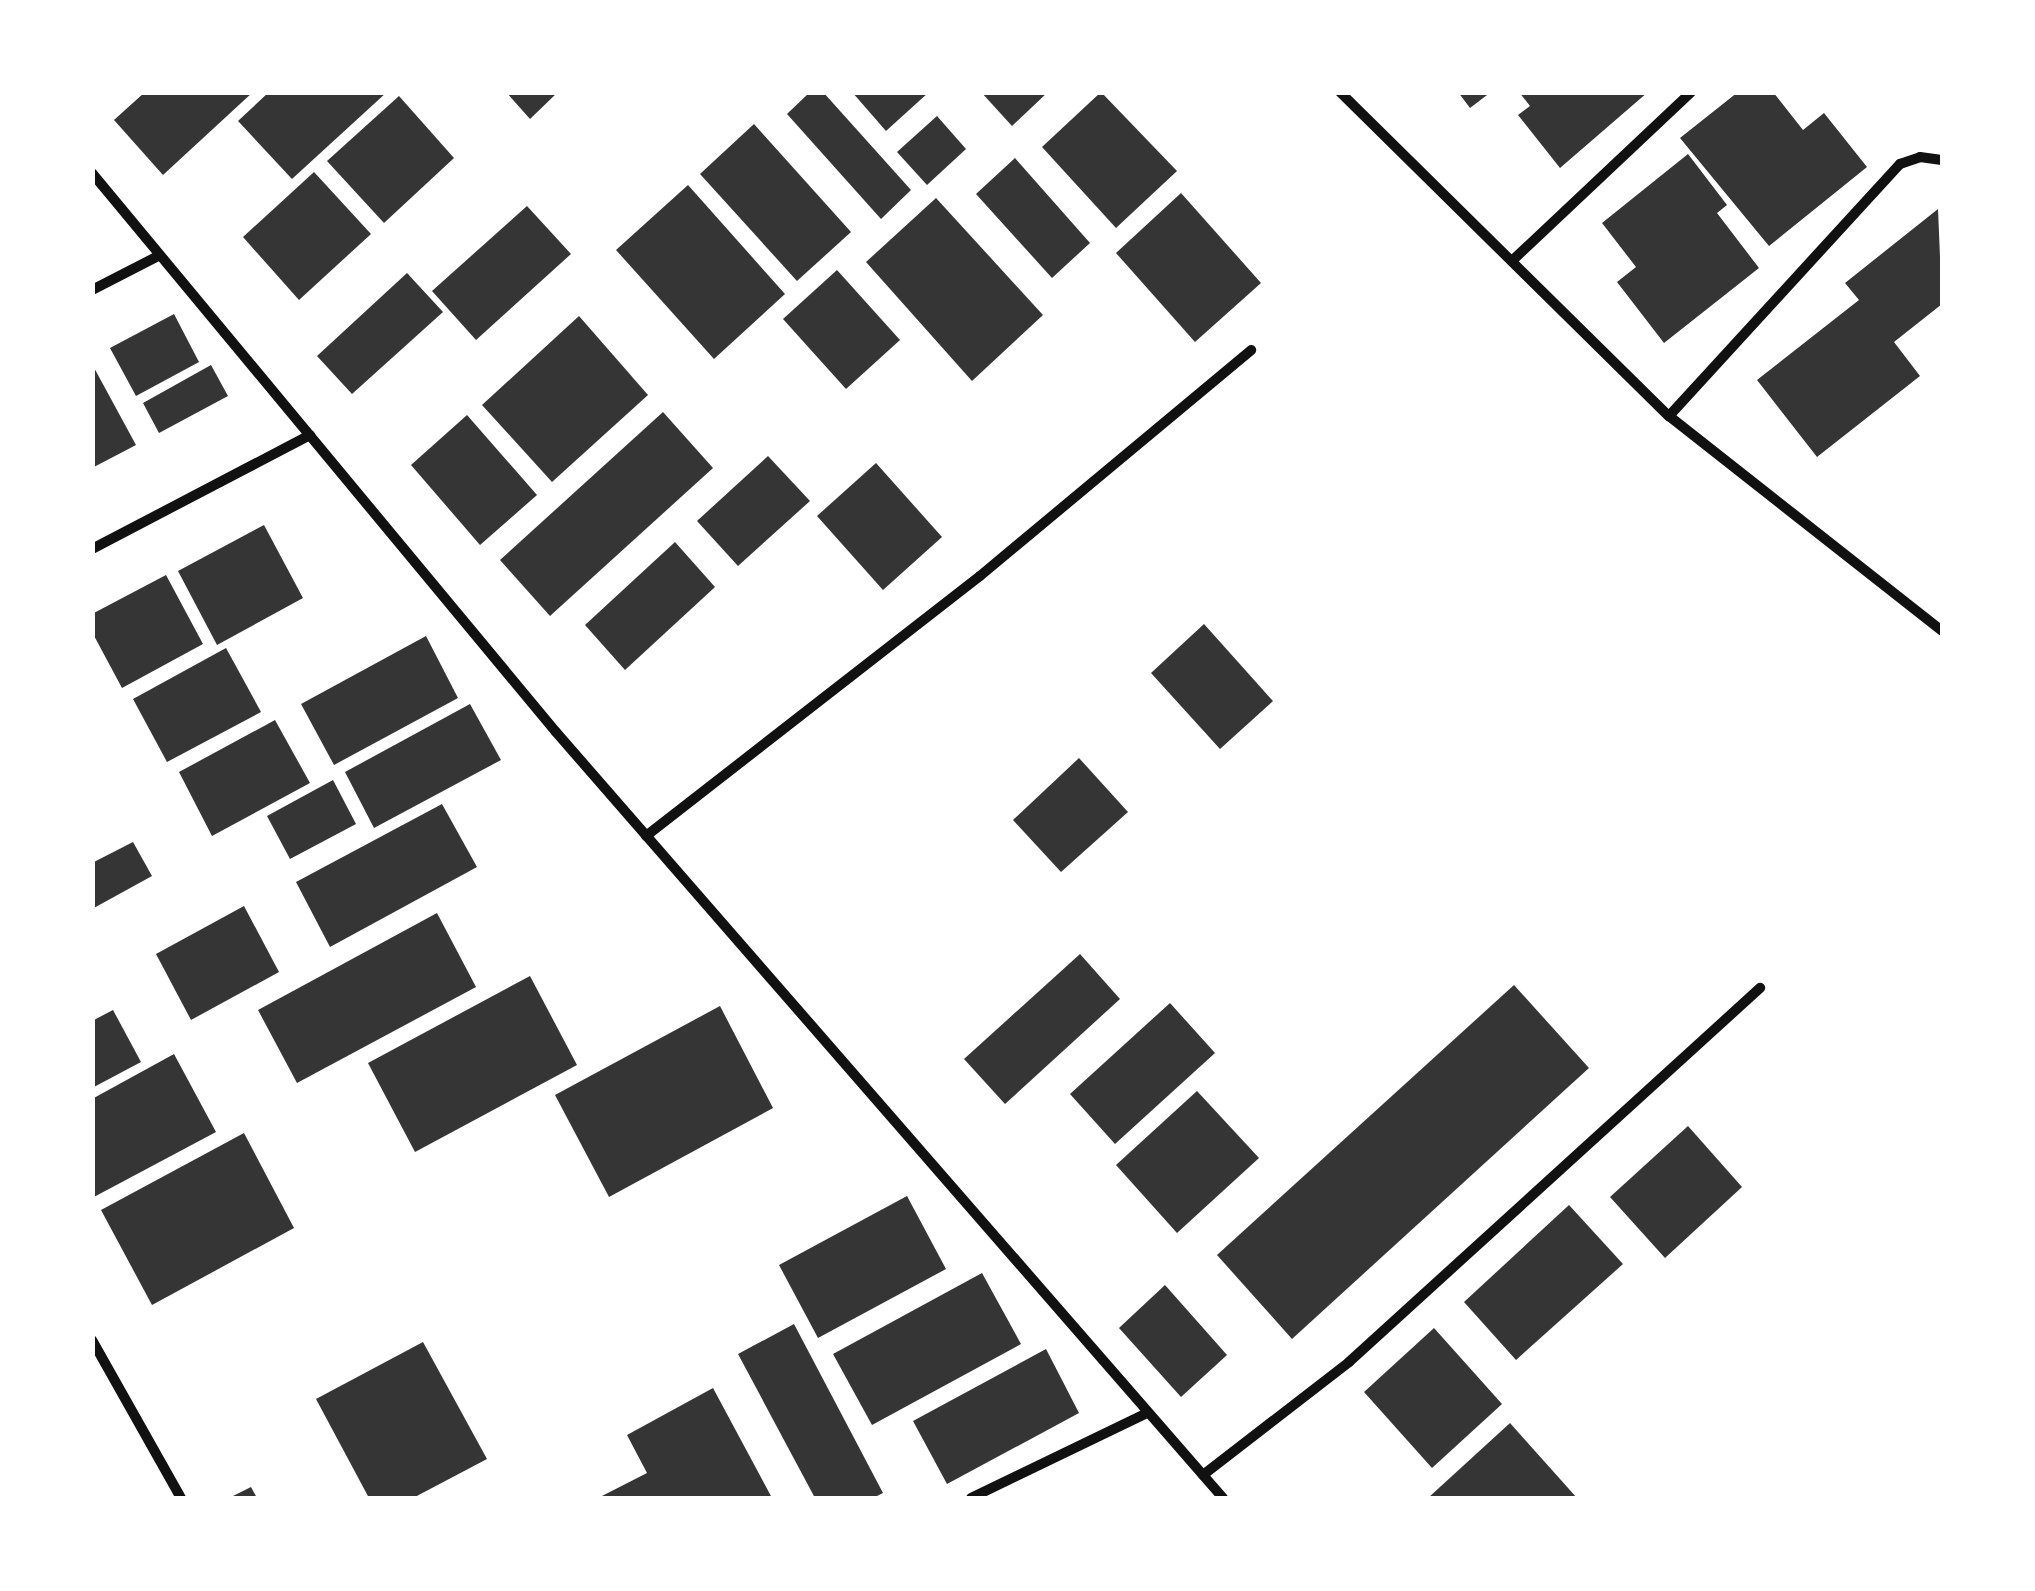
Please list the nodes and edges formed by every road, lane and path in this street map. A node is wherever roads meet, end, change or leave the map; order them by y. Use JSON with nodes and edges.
{"nodes":[{"id":1,"x":1340,"y":92,"type":"edge"},
{"id":2,"x":1692,"y":92,"type":"edge"},
{"id":3,"x":1942,"y":160,"type":"edge"},
{"id":4,"x":92,"y":173,"type":"edge"},
{"id":5,"x":160,"y":255,"type":"junction"},
{"id":6,"x":1514,"y":259,"type":"junction"},
{"id":7,"x":92,"y":290,"type":"edge"},
{"id":8,"x":1251,"y":350,"type":"dead end"},
{"id":9,"x":1669,"y":416,"type":"junction"},
{"id":10,"x":310,"y":435,"type":"junction"},
{"id":11,"x":92,"y":549,"type":"edge"},
{"id":12,"x":1942,"y":631,"type":"edge"},
{"id":13,"x":646,"y":836,"type":"junction"},
{"id":14,"x":1760,"y":988,"type":"dead end"},
{"id":15,"x":92,"y":1340,"type":"edge"},
{"id":16,"x":1147,"y":1414,"type":"junction"},
{"id":17,"x":1203,"y":1475,"type":"junction"},
{"id":18,"x":181,"y":1498,"type":"edge"},
{"id":19,"x":971,"y":1498,"type":"edge"},
{"id":20,"x":1223,"y":1498,"type":"edge"}],
"edges":[{"from":1,"to":6,"type":"street"},
{"from":2,"to":6,"type":"street"},
{"from":3,"to":9,"type":"street"},
{"from":4,"to":5,"type":"street"},
{"from":5,"to":7,"type":"street"},
{"from":5,"to":10,"type":"street"},
{"from":6,"to":9,"type":"street"},
{"from":8,"to":13,"type":"street"},
{"from":9,"to":12,"type":"street"},
{"from":10,"to":11,"type":"street"},
{"from":10,"to":13,"type":"street"},
{"from":13,"to":16,"type":"street"},
{"from":14,"to":17,"type":"street"},
{"from":15,"to":18,"type":"street"},
{"from":16,"to":17,"type":"street"},
{"from":16,"to":19,"type":"street"},
{"from":17,"to":20,"type":"street"}]}
